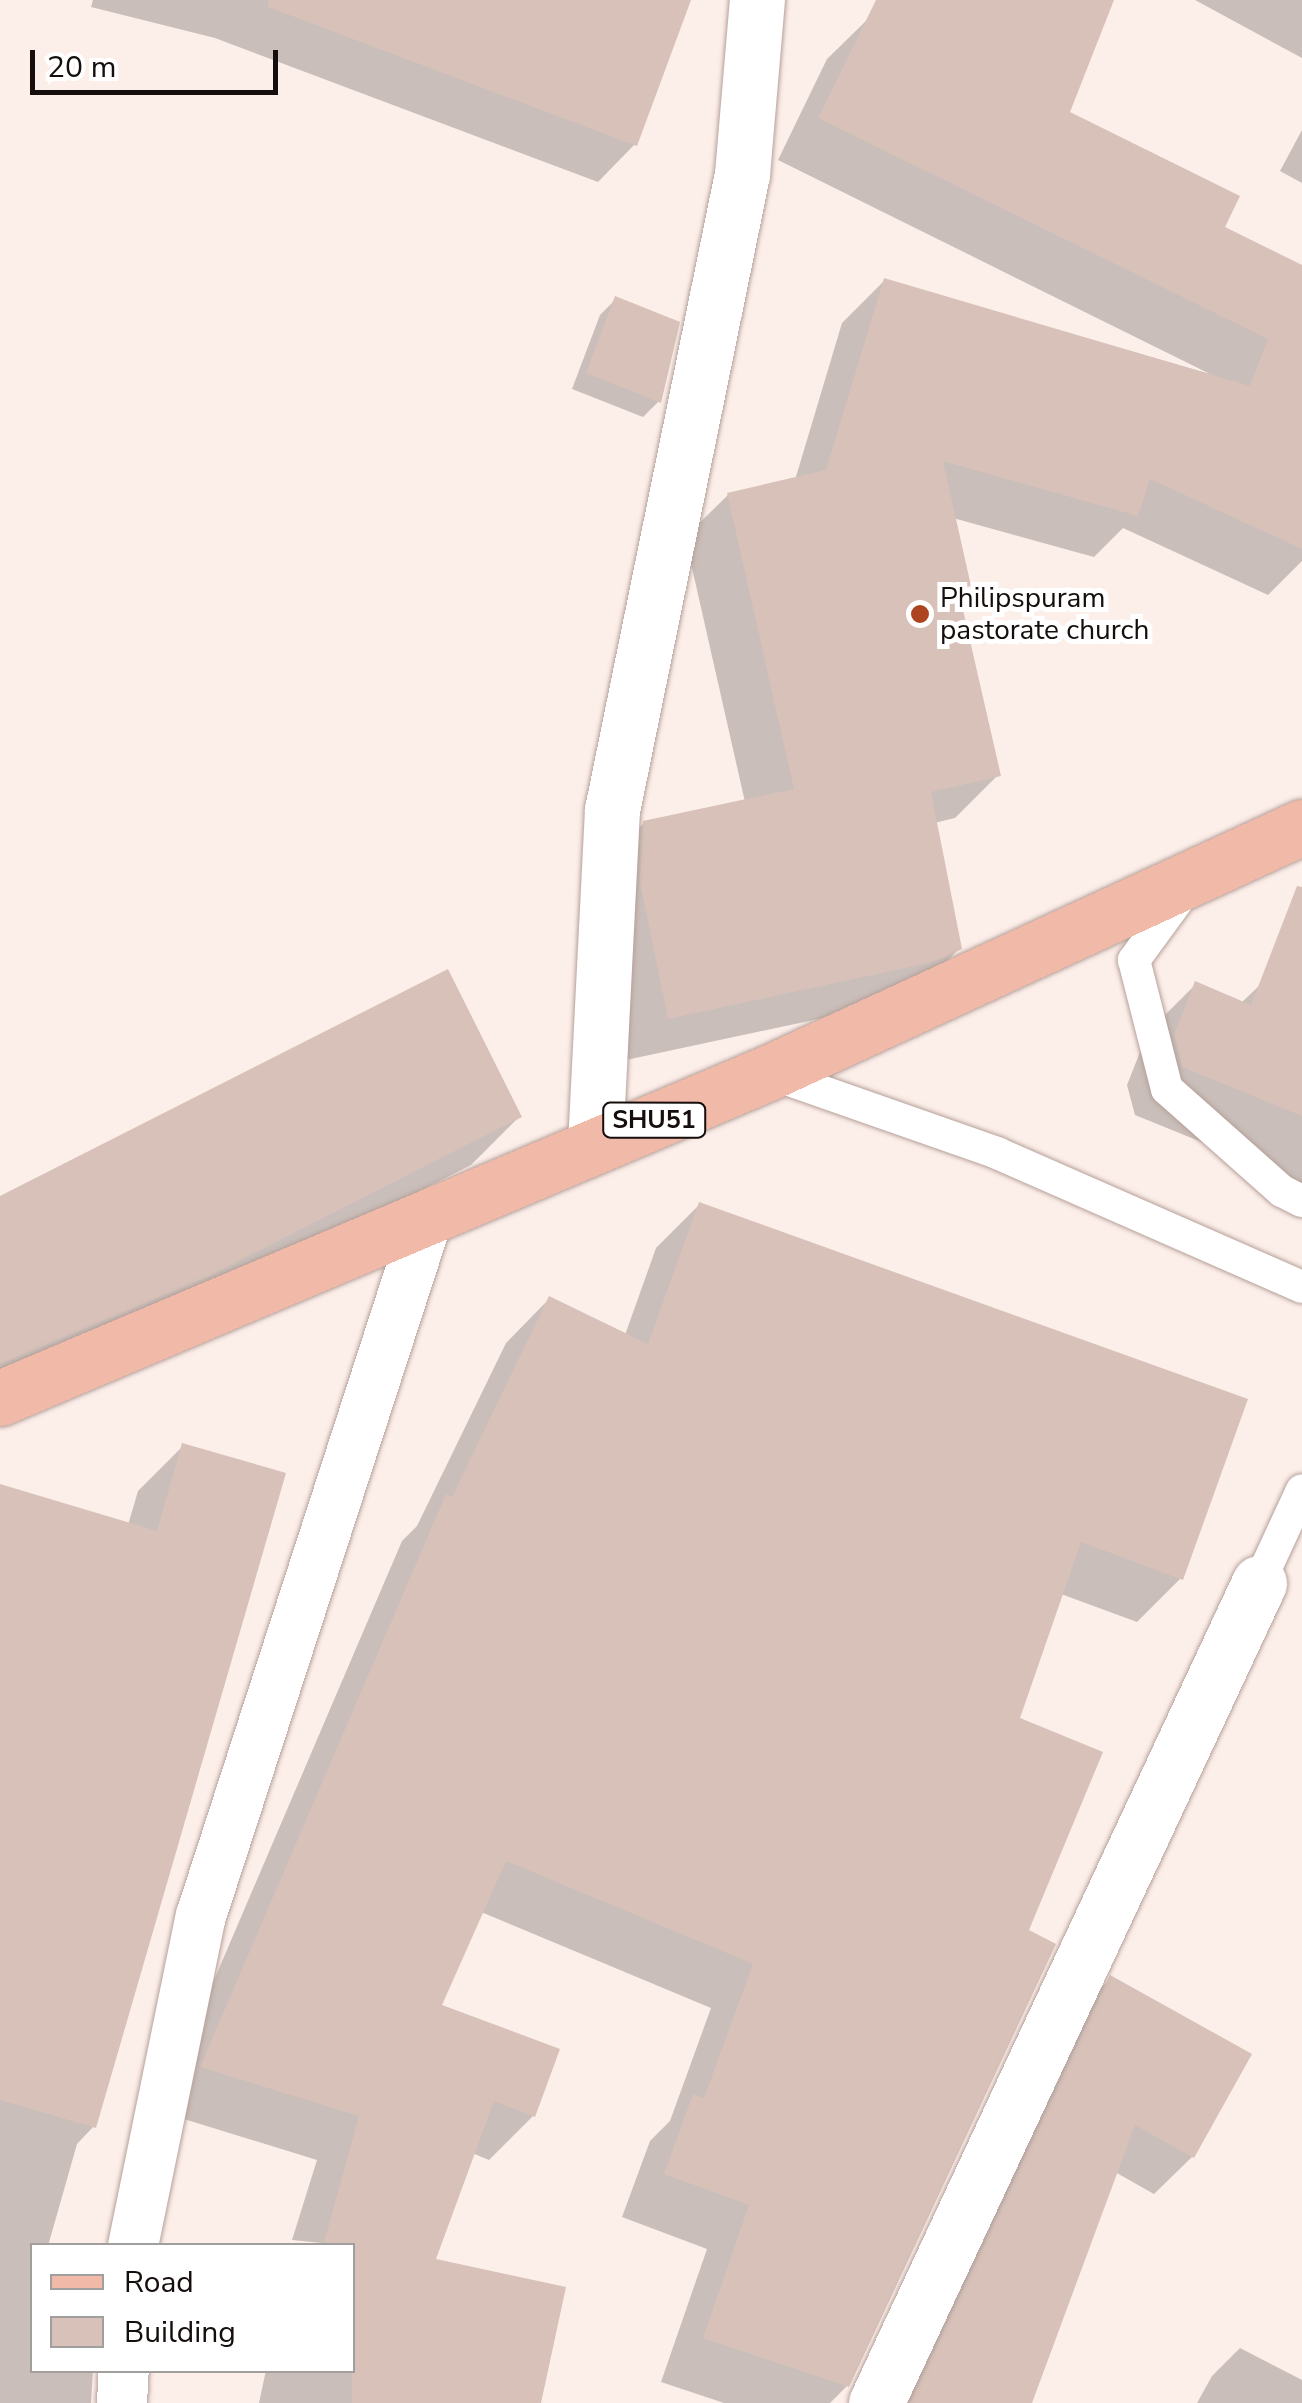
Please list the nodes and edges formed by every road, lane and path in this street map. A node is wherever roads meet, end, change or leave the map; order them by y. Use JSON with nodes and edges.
{"nodes":[{"id":1,"x":757,"y":0,"type":"edge"},
{"id":2,"x":1302,"y":827,"type":"edge"},
{"id":3,"x":1190,"y":882,"type":"junction"},
{"id":4,"x":768,"y":1072,"type":"junction"},
{"id":5,"x":595,"y":1145,"type":"junction"},
{"id":6,"x":1302,"y":1201,"type":"edge"},
{"id":7,"x":428,"y":1217,"type":"junction"},
{"id":8,"x":1302,"y":1287,"type":"edge"},
{"id":9,"x":0,"y":1398,"type":"edge"},
{"id":10,"x":1302,"y":1490,"type":"edge"},
{"id":11,"x":1258,"y":1582,"type":"joint"},
{"id":12,"x":134,"y":2243,"type":"edge"},
{"id":13,"x":124,"y":2373,"type":"edge"},
{"id":14,"x":122,"y":2403,"type":"edge"},
{"id":15,"x":876,"y":2403,"type":"edge"}],
"edges":[{"from":1,"to":5,"type":"street"},
{"from":2,"to":3,"type":"main road","number":"SHU51"},
{"from":3,"to":4,"type":"main road","number":"SHU51"},
{"from":3,"to":6,"type":"lane"},
{"from":4,"to":5,"type":"main road","number":"SHU51"},
{"from":4,"to":8,"type":"lane"},
{"from":5,"to":7,"type":"main road","number":"SHU51"},
{"from":7,"to":9,"type":"main road","number":"SHU51"},
{"from":7,"to":12,"type":"street"},
{"from":10,"to":11,"type":"lane"},
{"from":11,"to":15,"type":"street"},
{"from":13,"to":14,"type":"street"}]}
